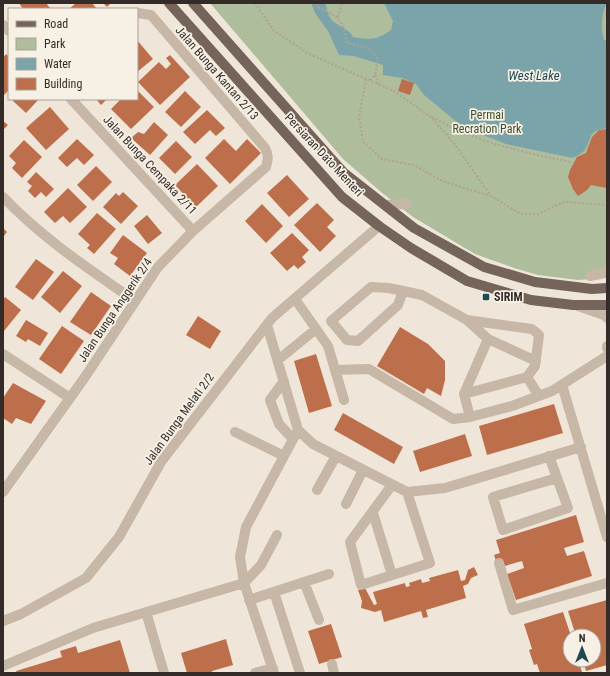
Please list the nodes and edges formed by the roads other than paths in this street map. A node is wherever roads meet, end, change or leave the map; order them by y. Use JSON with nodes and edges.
{"nodes":[{"id":1,"x":170,"y":3,"type":"edge"},
{"id":2,"x":193,"y":3,"type":"edge"},
{"id":3,"x":138,"y":13,"type":"edge"},
{"id":4,"x":72,"y":100,"type":"edge"},
{"id":5,"x":268,"y":160,"type":"joint"},
{"id":6,"x":3,"y":197,"type":"edge"},
{"id":7,"x":407,"y":204,"type":"dead end"},
{"id":8,"x":385,"y":205,"type":"junction"},
{"id":9,"x":378,"y":226,"type":"junction"},
{"id":10,"x":193,"y":231,"type":"junction"},
{"id":11,"x":607,"y":271,"type":"edge"},
{"id":12,"x":590,"y":276,"type":"dead end"},
{"id":13,"x":607,"y":288,"type":"edge"},
{"id":14,"x":403,"y":291,"type":"junction"},
{"id":15,"x":295,"y":298,"type":"junction"},
{"id":16,"x":135,"y":301,"type":"junction"},
{"id":17,"x":573,"y":305,"type":"junction"},
{"id":18,"x":607,"y":305,"type":"edge"},
{"id":19,"x":607,"y":318,"type":"edge"},
{"id":20,"x":467,"y":320,"type":"junction"},
{"id":21,"x":267,"y":325,"type":"junction"},
{"id":22,"x":316,"y":329,"type":"junction"},
{"id":23,"x":488,"y":339,"type":"junction"},
{"id":24,"x":3,"y":354,"type":"edge"},
{"id":25,"x":607,"y":356,"type":"edge"},
{"id":26,"x":278,"y":360,"type":"junction"},
{"id":27,"x":536,"y":361,"type":"junction"},
{"id":28,"x":335,"y":370,"type":"junction"},
{"id":29,"x":527,"y":378,"type":"junction"},
{"id":30,"x":284,"y":381,"type":"junction"},
{"id":31,"x":562,"y":385,"type":"junction"},
{"id":32,"x":464,"y":394,"type":"junction"},
{"id":33,"x":538,"y":396,"type":"junction"},
{"id":34,"x":70,"y":398,"type":"junction"},
{"id":35,"x":344,"y":400,"type":"dead end"},
{"id":36,"x":470,"y":417,"type":"junction"},
{"id":37,"x":235,"y":432,"type":"dead end"},
{"id":38,"x":296,"y":434,"type":"junction"},
{"id":39,"x":581,"y":447,"type":"junction"},
{"id":40,"x":284,"y":456,"type":"junction"},
{"id":41,"x":336,"y":456,"type":"junction"},
{"id":42,"x":549,"y":456,"type":"junction"},
{"id":43,"x":363,"y":470,"type":"junction"},
{"id":44,"x":557,"y":478,"type":"junction"},
{"id":45,"x":392,"y":485,"type":"junction"},
{"id":46,"x":317,"y":490,"type":"dead end"},
{"id":47,"x":3,"y":492,"type":"edge"},
{"id":48,"x":407,"y":492,"type":"junction"},
{"id":49,"x":346,"y":504,"type":"dead end"},
{"id":50,"x":373,"y":513,"type":"junction"},
{"id":51,"x":277,"y":535,"type":"dead end"},
{"id":52,"x":607,"y":537,"type":"edge"},
{"id":53,"x":499,"y":564,"type":"dead end"},
{"id":54,"x":329,"y":574,"type":"dead end"},
{"id":55,"x":392,"y":575,"type":"junction"},
{"id":56,"x":304,"y":582,"type":"junction"},
{"id":57,"x":244,"y":583,"type":"junction"},
{"id":58,"x":607,"y":583,"type":"edge"},
{"id":59,"x":274,"y":592,"type":"junction"},
{"id":60,"x":249,"y":600,"type":"junction"},
{"id":61,"x":146,"y":612,"type":"junction"},
{"id":62,"x":319,"y":620,"type":"dead end"},
{"id":63,"x":3,"y":621,"type":"edge"},
{"id":64,"x":3,"y":666,"type":"edge"},
{"id":65,"x":273,"y":670,"type":"edge"},
{"id":66,"x":163,"y":673,"type":"edge"},
{"id":67,"x":255,"y":673,"type":"edge"},
{"id":68,"x":300,"y":673,"type":"edge"}],
"edges":[{"from":1,"to":9,"type":"main road","name":"Persiaran Dato Menteri"},
{"from":2,"to":8,"type":"main road","name":"Persiaran Dato Menteri"},
{"from":3,"to":5,"type":"street","name":"Jalan Bunga Kantan 2/13"},
{"from":4,"to":10,"type":"street","name":"Jalan Bunga Cempaka 2/11"},
{"from":5,"to":10,"type":"street","name":"Jalan Bunga Anggerik 2/4"},
{"from":6,"to":16,"type":"street"},
{"from":7,"to":8,"type":"street"},
{"from":8,"to":13,"type":"main road","name":"Persiaran Dato Menteri"},
{"from":9,"to":15,"type":"street","name":"Jalan Bunga Melati 2/2"},
{"from":9,"to":17,"type":"main road","name":"Persiaran Dato Menteri"},
{"from":10,"to":16,"type":"street","name":"Jalan Bunga Anggerik 2/4"},
{"from":11,"to":12,"type":"street"},
{"from":14,"to":14,"type":"street"},
{"from":14,"to":20,"type":"street"},
{"from":15,"to":21,"type":"street","name":"Jalan Bunga Melati 2/2"},
{"from":15,"to":22,"type":"street"},
{"from":16,"to":34,"type":"street","name":"Jalan Bunga Anggerik 2/4"},
{"from":17,"to":18,"type":"main road","name":"Persiaran Dato Menteri"},
{"from":17,"to":19,"type":"street"},
{"from":20,"to":23,"type":"street"},
{"from":20,"to":27,"type":"street"},
{"from":21,"to":26,"type":"street"},
{"from":21,"to":63,"type":"street","name":"Jalan Bunga Melati 2/2"},
{"from":22,"to":26,"type":"street"},
{"from":22,"to":28,"type":"street"},
{"from":23,"to":27,"type":"street"},
{"from":23,"to":32,"type":"street"},
{"from":24,"to":34,"type":"street"},
{"from":25,"to":31,"type":"street"},
{"from":26,"to":30,"type":"street"},
{"from":27,"to":29,"type":"street"},
{"from":28,"to":35,"type":"street"},
{"from":28,"to":36,"type":"street"},
{"from":29,"to":32,"type":"street"},
{"from":29,"to":33,"type":"street"},
{"from":30,"to":38,"type":"street"},
{"from":30,"to":38,"type":"street"},
{"from":31,"to":33,"type":"street"},
{"from":31,"to":39,"type":"street"},
{"from":32,"to":36,"type":"street"},
{"from":33,"to":36,"type":"street"},
{"from":34,"to":47,"type":"street","name":"Jalan Bunga Anggerik 2/4"},
{"from":37,"to":40,"type":"street"},
{"from":38,"to":40,"type":"street"},
{"from":38,"to":41,"type":"street"},
{"from":39,"to":42,"type":"street"},
{"from":39,"to":52,"type":"street"},
{"from":40,"to":57,"type":"street"},
{"from":41,"to":43,"type":"street"},
{"from":41,"to":46,"type":"street"},
{"from":42,"to":44,"type":"street"},
{"from":42,"to":48,"type":"street"},
{"from":43,"to":45,"type":"street"},
{"from":43,"to":49,"type":"street"},
{"from":44,"to":44,"type":"street"},
{"from":45,"to":48,"type":"street"},
{"from":45,"to":50,"type":"street"},
{"from":48,"to":55,"type":"street"},
{"from":50,"to":55,"type":"street"},
{"from":50,"to":55,"type":"street"},
{"from":51,"to":57,"type":"street"},
{"from":53,"to":58,"type":"street"},
{"from":54,"to":56,"type":"street"},
{"from":56,"to":59,"type":"street"},
{"from":56,"to":62,"type":"street"},
{"from":57,"to":60,"type":"street"},
{"from":57,"to":61,"type":"street"},
{"from":59,"to":60,"type":"street"},
{"from":59,"to":68,"type":"street"},
{"from":60,"to":65,"type":"street"},
{"from":61,"to":64,"type":"street"},
{"from":61,"to":66,"type":"street"},
{"from":65,"to":67,"type":"street"}]}
